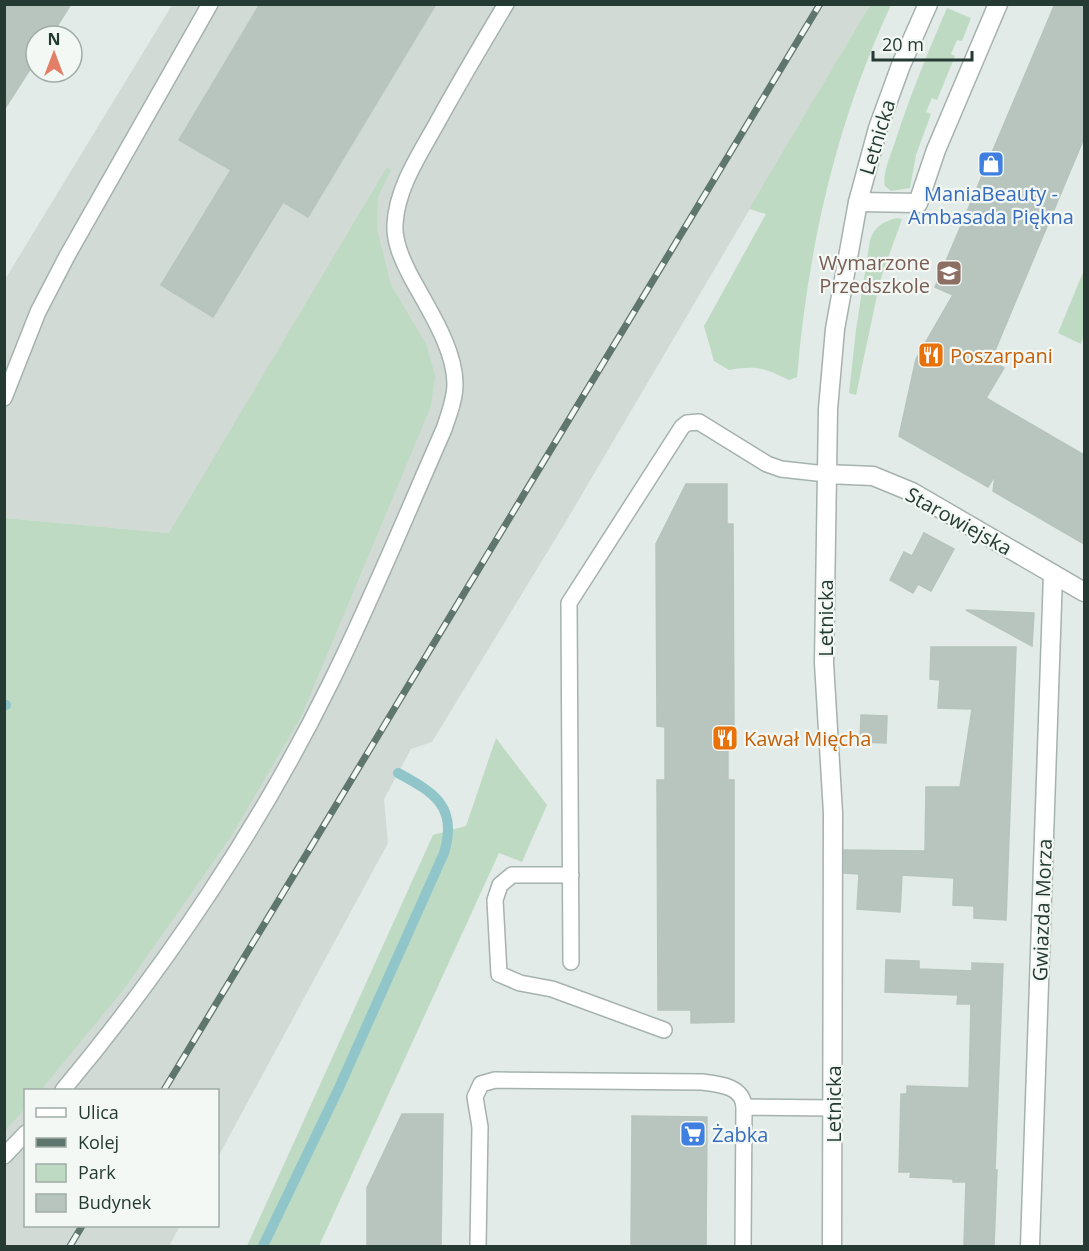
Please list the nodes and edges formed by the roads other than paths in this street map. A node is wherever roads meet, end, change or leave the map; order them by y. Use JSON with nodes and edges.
{"nodes":[{"id":1,"x":210,"y":4,"type":"edge"},
{"id":2,"x":506,"y":4,"type":"edge"},
{"id":3,"x":928,"y":4,"type":"edge"},
{"id":4,"x":998,"y":4,"type":"edge"},
{"id":5,"x":858,"y":202,"type":"junction"},
{"id":6,"x":4,"y":398,"type":"edge"},
{"id":7,"x":826,"y":474,"type":"junction"},
{"id":8,"x":1053,"y":574,"type":"junction"},
{"id":9,"x":1084,"y":592,"type":"edge"},
{"id":10,"x":571,"y":875,"type":"junction"},
{"id":11,"x":571,"y":963,"type":"dead end"},
{"id":12,"x":664,"y":1030,"type":"dead end"},
{"id":13,"x":64,"y":1089,"type":"edge"},
{"id":14,"x":744,"y":1107,"type":"junction"},
{"id":15,"x":833,"y":1108,"type":"junction"},
{"id":16,"x":24,"y":1135,"type":"edge"},
{"id":17,"x":4,"y":1156,"type":"edge"},
{"id":18,"x":478,"y":1246,"type":"edge"},
{"id":19,"x":743,"y":1246,"type":"edge"},
{"id":20,"x":832,"y":1246,"type":"edge"},
{"id":21,"x":1030,"y":1246,"type":"edge"}],
"edges":[{"from":1,"to":6,"type":"lane"},
{"from":2,"to":13,"type":"lane"},
{"from":3,"to":5,"type":"street","name":"Letnicka"},
{"from":4,"to":5,"type":"street"},
{"from":5,"to":7,"type":"street","name":"Letnicka"},
{"from":7,"to":8,"type":"street","name":"Starowiejska"},
{"from":7,"to":10,"type":"lane"},
{"from":7,"to":15,"type":"street","name":"Letnicka"},
{"from":8,"to":9,"type":"street","name":"Starowiejska"},
{"from":8,"to":21,"type":"street","name":"Gwiazda Morza"},
{"from":10,"to":11,"type":"lane"},
{"from":10,"to":12,"type":"lane"},
{"from":14,"to":15,"type":"lane"},
{"from":14,"to":18,"type":"lane"},
{"from":14,"to":19,"type":"lane"},
{"from":15,"to":20,"type":"street","name":"Letnicka"},
{"from":16,"to":17,"type":"lane"}]}
